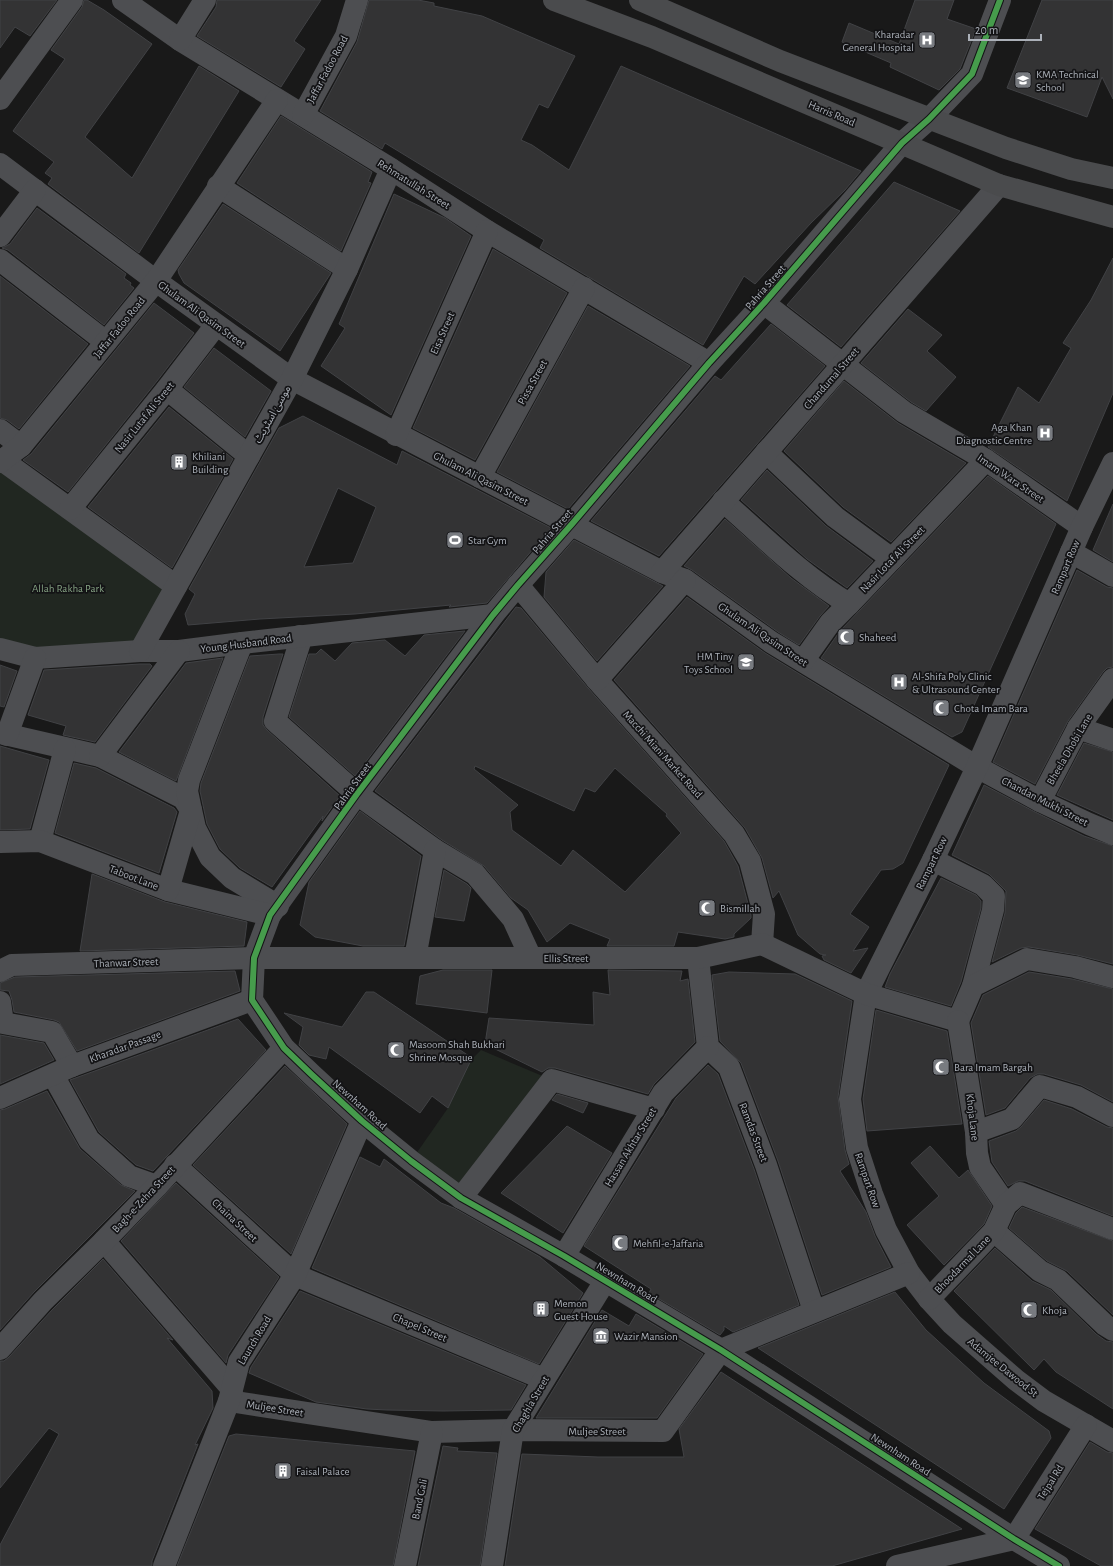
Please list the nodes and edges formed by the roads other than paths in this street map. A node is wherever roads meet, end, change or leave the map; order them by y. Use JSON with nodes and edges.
{"nodes":[{"id":1,"x":72,"y":0,"type":"edge"},
{"id":2,"x":122,"y":0,"type":"edge"},
{"id":3,"x":205,"y":0,"type":"edge"},
{"id":4,"x":357,"y":0,"type":"edge"},
{"id":5,"x":554,"y":0,"type":"edge"},
{"id":6,"x":640,"y":0,"type":"edge"},
{"id":7,"x":1000,"y":0,"type":"edge"},
{"id":8,"x":180,"y":40,"type":"junction"},
{"id":9,"x":0,"y":99,"type":"edge"},
{"id":10,"x":277,"y":100,"type":"junction"},
{"id":11,"x":303,"y":115,"type":"junction"},
{"id":12,"x":929,"y":119,"type":"junction"},
{"id":13,"x":902,"y":143,"type":"junction"},
{"id":14,"x":0,"y":164,"type":"edge"},
{"id":15,"x":391,"y":169,"type":"junction"},
{"id":16,"x":1113,"y":178,"type":"edge"},
{"id":17,"x":1000,"y":185,"type":"junction"},
{"id":18,"x":218,"y":186,"type":"junction"},
{"id":19,"x":35,"y":190,"type":"junction"},
{"id":20,"x":1113,"y":217,"type":"edge"},
{"id":21,"x":488,"y":231,"type":"junction"},
{"id":22,"x":0,"y":236,"type":"edge"},
{"id":23,"x":0,"y":260,"type":"edge"},
{"id":24,"x":347,"y":269,"type":"junction"},
{"id":25,"x":156,"y":281,"type":"junction"},
{"id":26,"x":584,"y":288,"type":"junction"},
{"id":27,"x":764,"y":303,"type":"junction"},
{"id":28,"x":216,"y":325,"type":"junction"},
{"id":29,"x":106,"y":342,"type":"junction"},
{"id":30,"x":709,"y":363,"type":"junction"},
{"id":31,"x":843,"y":365,"type":"junction"},
{"id":32,"x":292,"y":379,"type":"junction"},
{"id":33,"x":167,"y":389,"type":"junction"},
{"id":34,"x":0,"y":430,"type":"edge"},
{"id":35,"x":396,"y":435,"type":"junction"},
{"id":36,"x":21,"y":446,"type":"junction"},
{"id":37,"x":766,"y":452,"type":"junction"},
{"id":38,"x":249,"y":456,"type":"junction"},
{"id":39,"x":986,"y":460,"type":"junction"},
{"id":40,"x":1,"y":461,"type":"edge"},
{"id":41,"x":1112,"y":469,"type":"edge"},
{"id":42,"x":480,"y":477,"type":"junction"},
{"id":43,"x":723,"y":501,"type":"junction"},
{"id":44,"x":70,"y":509,"type":"junction"},
{"id":45,"x":572,"y":524,"type":"junction"},
{"id":46,"x":1082,"y":527,"type":"junction"},
{"id":47,"x":1071,"y":552,"type":"junction"},
{"id":48,"x":892,"y":559,"type":"junction"},
{"id":49,"x":662,"y":572,"type":"junction"},
{"id":50,"x":1113,"y":576,"type":"edge"},
{"id":51,"x":685,"y":580,"type":"junction"},
{"id":52,"x":518,"y":585,"type":"junction"},
{"id":53,"x":176,"y":586,"type":"junction"},
{"id":54,"x":849,"y":604,"type":"junction"},
{"id":55,"x":493,"y":615,"type":"junction"},
{"id":56,"x":300,"y":636,"type":"junction"},
{"id":57,"x":242,"y":643,"type":"junction"},
{"id":58,"x":0,"y":649,"type":"edge"},
{"id":59,"x":140,"y":651,"type":"junction"},
{"id":60,"x":179,"y":651,"type":"junction"},
{"id":61,"x":35,"y":658,"type":"junction"},
{"id":62,"x":803,"y":661,"type":"junction"},
{"id":63,"x":1113,"y":679,"type":"edge"},
{"id":64,"x":597,"y":680,"type":"junction"},
{"id":65,"x":1078,"y":728,"type":"junction"},
{"id":66,"x":4,"y":734,"type":"edge"},
{"id":67,"x":1113,"y":740,"type":"edge"},
{"id":68,"x":65,"y":749,"type":"junction"},
{"id":69,"x":100,"y":756,"type":"junction"},
{"id":70,"x":977,"y":767,"type":"junction"},
{"id":71,"x":357,"y":794,"type":"junction"},
{"id":72,"x":1040,"y":801,"type":"junction"},
{"id":73,"x":191,"y":810,"type":"junction"},
{"id":74,"x":1113,"y":834,"type":"edge"},
{"id":75,"x":40,"y":841,"type":"junction"},
{"id":76,"x":0,"y":842,"type":"edge"},
{"id":77,"x":435,"y":850,"type":"junction"},
{"id":78,"x":933,"y":860,"type":"junction"},
{"id":79,"x":168,"y":890,"type":"junction"},
{"id":80,"x":274,"y":910,"type":"junction"},
{"id":81,"x":762,"y":944,"type":"junction"},
{"id":82,"x":254,"y":958,"type":"junction"},
{"id":83,"x":415,"y":958,"type":"junction"},
{"id":84,"x":531,"y":958,"type":"junction"},
{"id":85,"x":698,"y":958,"type":"junction"},
{"id":86,"x":0,"y":971,"type":"edge"},
{"id":87,"x":1113,"y":977,"type":"edge"},
{"id":88,"x":973,"y":986,"type":"junction"},
{"id":89,"x":866,"y":994,"type":"junction"},
{"id":90,"x":252,"y":1000,"type":"junction"},
{"id":91,"x":0,"y":1002,"type":"edge"},
{"id":92,"x":958,"y":1021,"type":"junction"},
{"id":93,"x":708,"y":1047,"type":"junction"},
{"id":94,"x":284,"y":1048,"type":"junction"},
{"id":95,"x":72,"y":1066,"type":"junction"},
{"id":96,"x":53,"y":1074,"type":"junction"},
{"id":97,"x":0,"y":1098,"type":"edge"},
{"id":98,"x":654,"y":1109,"type":"junction"},
{"id":99,"x":1113,"y":1116,"type":"edge"},
{"id":100,"x":362,"y":1121,"type":"junction"},
{"id":101,"x":976,"y":1132,"type":"junction"},
{"id":102,"x":175,"y":1165,"type":"junction"},
{"id":103,"x":157,"y":1186,"type":"junction"},
{"id":104,"x":461,"y":1198,"type":"junction"},
{"id":105,"x":1006,"y":1205,"type":"junction"},
{"id":106,"x":1113,"y":1229,"type":"edge"},
{"id":107,"x":994,"y":1231,"type":"junction"},
{"id":108,"x":104,"y":1241,"type":"junction"},
{"id":109,"x":564,"y":1256,"type":"junction"},
{"id":110,"x":909,"y":1273,"type":"junction"},
{"id":111,"x":295,"y":1275,"type":"junction"},
{"id":112,"x":605,"y":1281,"type":"junction"},
{"id":113,"x":929,"y":1299,"type":"junction"},
{"id":114,"x":814,"y":1311,"type":"junction"},
{"id":115,"x":1113,"y":1330,"type":"edge"},
{"id":116,"x":0,"y":1349,"type":"edge"},
{"id":117,"x":721,"y":1350,"type":"junction"},
{"id":118,"x":544,"y":1379,"type":"junction"},
{"id":119,"x":231,"y":1395,"type":"junction"},
{"id":120,"x":1086,"y":1425,"type":"junction"},
{"id":121,"x":513,"y":1430,"type":"junction"},
{"id":122,"x":432,"y":1432,"type":"junction"},
{"id":123,"x":1113,"y":1441,"type":"edge"},
{"id":124,"x":1014,"y":1539,"type":"junction"},
{"id":125,"x":164,"y":1566,"type":"edge"},
{"id":126,"x":405,"y":1566,"type":"edge"},
{"id":127,"x":492,"y":1566,"type":"edge"},
{"id":128,"x":898,"y":1566,"type":"edge"},
{"id":129,"x":1059,"y":1566,"type":"edge"}],
"edges":[{"from":1,"to":9,"type":"street"},
{"from":2,"to":8,"type":"street","name":"Rehmatullah Street"},
{"from":3,"to":8,"type":"street"},
{"from":4,"to":11,"type":"street","name":"Jaffar Fadoo Road"},
{"from":5,"to":13,"type":"main road","name":"Harris Road"},
{"from":6,"to":12,"type":"main road"},
{"from":7,"to":12,"type":"street","name":"Pahria Street"},
{"from":8,"to":10,"type":"street","name":"Rehmatullah Street"},
{"from":10,"to":11,"type":"street","name":"Rehmatullah Street"},
{"from":10,"to":18,"type":"street","name":"Jaffar Fadoo Road"},
{"from":11,"to":15,"type":"street","name":"Rehmatullah Street"},
{"from":12,"to":13,"type":"street","name":"Pahria Street"},
{"from":12,"to":16,"type":"main road"},
{"from":13,"to":17,"type":"main road","name":"Harris Road"},
{"from":13,"to":27,"type":"street","name":"Pahria Street"},
{"from":14,"to":19,"type":"street","name":"Ghulam Ali Qasim Street"},
{"from":15,"to":21,"type":"street","name":"Rehmatullah Street"},
{"from":15,"to":24,"type":"street","name":"موسیٰ اسٹریٹ"},
{"from":17,"to":20,"type":"main road","name":"Harris Road"},
{"from":17,"to":31,"type":"street","name":"Chandumal Street"},
{"from":18,"to":24,"type":"street"},
{"from":18,"to":25,"type":"street","name":"Jaffar Fadoo Road"},
{"from":19,"to":22,"type":"street"},
{"from":19,"to":25,"type":"street","name":"Ghulam Ali Qasim Street"},
{"from":21,"to":26,"type":"street","name":"Rehmatullah Street"},
{"from":21,"to":35,"type":"street","name":"Eisa Street"},
{"from":23,"to":29,"type":"street"},
{"from":24,"to":32,"type":"street","name":"موسیٰ اسٹریٹ"},
{"from":25,"to":28,"type":"street","name":"Ghulam Ali Qasim Street"},
{"from":25,"to":29,"type":"street","name":"Jaffar Fadoo Road"},
{"from":26,"to":30,"type":"street","name":"Rehmatullah Street"},
{"from":26,"to":42,"type":"street","name":"Pissa Street"},
{"from":27,"to":30,"type":"street","name":"Pahria Street"},
{"from":27,"to":31,"type":"street","name":"Imam Wara Street"},
{"from":28,"to":32,"type":"street","name":"Ghulam Ali Qasim Street"},
{"from":28,"to":33,"type":"street","name":"Nasir Lutaf Ali Street"},
{"from":29,"to":36,"type":"street","name":"Jaffar Fadoo Road"},
{"from":30,"to":45,"type":"street","name":"Pahria Street"},
{"from":31,"to":37,"type":"street","name":"Chandumal Street"},
{"from":31,"to":39,"type":"street","name":"Imam Wara Street"},
{"from":32,"to":35,"type":"street","name":"Ghulam Ali Qasim Street"},
{"from":32,"to":38,"type":"street","name":"موسیٰ اسٹریٹ"},
{"from":33,"to":38,"type":"street"},
{"from":33,"to":44,"type":"street","name":"Nasir Lutaf Ali Street"},
{"from":34,"to":36,"type":"street"},
{"from":35,"to":42,"type":"street","name":"Ghulam Ali Qasim Street"},
{"from":36,"to":40,"type":"street","name":"Jaffar Fadoo Road"},
{"from":37,"to":43,"type":"street","name":"Chandumal Street"},
{"from":37,"to":48,"type":"street"},
{"from":38,"to":53,"type":"street","name":"موسیٰ اسٹریٹ"},
{"from":39,"to":46,"type":"street","name":"Imam Wara Street"},
{"from":39,"to":48,"type":"street","name":"Nasir Lotaf Ali Street"},
{"from":40,"to":44,"type":"street"},
{"from":41,"to":46,"type":"street","name":"Rampart Row"},
{"from":42,"to":45,"type":"street","name":"Ghulam Ali Qasim Street"},
{"from":43,"to":49,"type":"street","name":"Chandumal Street"},
{"from":43,"to":54,"type":"street"},
{"from":44,"to":53,"type":"street"},
{"from":45,"to":49,"type":"street","name":"Ghulam Ali Qasim Street"},
{"from":45,"to":52,"type":"street","name":"Pahria Street"},
{"from":46,"to":47,"type":"street","name":"Rampart Row"},
{"from":47,"to":50,"type":"street"},
{"from":47,"to":70,"type":"street","name":"Rampart Row"},
{"from":48,"to":54,"type":"street","name":"Nasir Lotaf Ali Street"},
{"from":49,"to":51,"type":"street","name":"Ghulam Ali Qasim Street"},
{"from":51,"to":62,"type":"street","name":"Ghulam Ali Qasim Street"},
{"from":51,"to":64,"type":"street"},
{"from":52,"to":55,"type":"street","name":"Pahria Street"},
{"from":52,"to":64,"type":"street","name":"Macchi Miani Market Road"},
{"from":53,"to":59,"type":"street","name":"موسیٰ اسٹریٹ"},
{"from":54,"to":62,"type":"street","name":"Nasir Lotaf Ali Street"},
{"from":55,"to":56,"type":"street","name":"Young Husband Road"},
{"from":55,"to":71,"type":"street","name":"Pahria Street"},
{"from":56,"to":57,"type":"street","name":"Young Husband Road"},
{"from":56,"to":71,"type":"street"},
{"from":57,"to":60,"type":"street","name":"Young Husband Road"},
{"from":57,"to":73,"type":"street"},
{"from":58,"to":61,"type":"street","name":"Young Husband Road"},
{"from":59,"to":60,"type":"street","name":"Young Husband Road"},
{"from":59,"to":61,"type":"street","name":"Young Husband Road"},
{"from":60,"to":69,"type":"street"},
{"from":61,"to":66,"type":"street"},
{"from":62,"to":70,"type":"street","name":"Ghulam Ali Qasim Street"},
{"from":63,"to":65,"type":"street","name":"Bheela Dhobi Lane"},
{"from":64,"to":81,"type":"street","name":"Macchi Miani Market Road"},
{"from":65,"to":67,"type":"street"},
{"from":65,"to":72,"type":"street","name":"Bheela Dhobi Lane"},
{"from":66,"to":68,"type":"street"},
{"from":68,"to":69,"type":"street"},
{"from":68,"to":75,"type":"street"},
{"from":69,"to":73,"type":"street"},
{"from":70,"to":72,"type":"street","name":"Chandan Mukhi Street"},
{"from":70,"to":78,"type":"street","name":"Rampart Row"},
{"from":71,"to":77,"type":"street"},
{"from":71,"to":80,"type":"street","name":"Pahria Street"},
{"from":72,"to":74,"type":"street","name":"Chandan Mukhi Street"},
{"from":73,"to":79,"type":"street"},
{"from":73,"to":80,"type":"street"},
{"from":75,"to":76,"type":"street","name":"Taboot Lane"},
{"from":75,"to":79,"type":"street","name":"Taboot Lane"},
{"from":77,"to":83,"type":"street"},
{"from":77,"to":84,"type":"street"},
{"from":78,"to":88,"type":"street"},
{"from":78,"to":89,"type":"street","name":"Rampart Row"},
{"from":79,"to":80,"type":"street","name":"Taboot Lane"},
{"from":80,"to":82,"type":"street","name":"Pahria Street"},
{"from":81,"to":85,"type":"street","name":"Ellis Street"},
{"from":81,"to":89,"type":"street"},
{"from":82,"to":83,"type":"street","name":"Ellis Street"},
{"from":82,"to":86,"type":"street","name":"Thanwar Street"},
{"from":82,"to":90,"type":"street"},
{"from":83,"to":84,"type":"street","name":"Ellis Street"},
{"from":84,"to":85,"type":"street","name":"Ellis Street"},
{"from":85,"to":93,"type":"street"},
{"from":87,"to":88,"type":"street"},
{"from":88,"to":92,"type":"street"},
{"from":89,"to":92,"type":"street"},
{"from":89,"to":110,"type":"street","name":"Rampart Row"},
{"from":90,"to":94,"type":"street","name":"Newnham Road"},
{"from":90,"to":95,"type":"street","name":"Kharadar Passage"},
{"from":91,"to":95,"type":"street"},
{"from":92,"to":101,"type":"street","name":"Khoja Lane"},
{"from":93,"to":98,"type":"street","name":"Hassan Akhtar Street"},
{"from":93,"to":114,"type":"street","name":"Ramdas Street"},
{"from":94,"to":100,"type":"street","name":"Newnham Road"},
{"from":94,"to":102,"type":"street","name":"Bagh-e-Zehra Street"},
{"from":95,"to":96,"type":"street","name":"Kharadar Passage"},
{"from":96,"to":97,"type":"street","name":"Kharadar Passage"},
{"from":96,"to":103,"type":"street"},
{"from":98,"to":104,"type":"street"},
{"from":98,"to":109,"type":"street","name":"Hassan Akhtar Street"},
{"from":99,"to":101,"type":"street"},
{"from":100,"to":104,"type":"street","name":"Newnham Road"},
{"from":100,"to":111,"type":"street","name":"Launch Road"},
{"from":101,"to":105,"type":"street","name":"Khoja Lane"},
{"from":102,"to":103,"type":"street","name":"Bagh-e-Zehra Street"},
{"from":102,"to":111,"type":"street","name":"Chaina Street"},
{"from":103,"to":108,"type":"street","name":"Bagh-e-Zehra Street"},
{"from":104,"to":109,"type":"street","name":"Newnham Road"},
{"from":105,"to":106,"type":"street","name":"Bhoodarmal Lane"},
{"from":105,"to":107,"type":"street","name":"Bhoodarmal Lane"},
{"from":107,"to":113,"type":"street","name":"Bhoodarmal Lane"},
{"from":107,"to":115,"type":"street"},
{"from":108,"to":116,"type":"street","name":"Bagh-e-Zehra Street"},
{"from":108,"to":119,"type":"street"},
{"from":109,"to":112,"type":"street","name":"Newnham Road"},
{"from":110,"to":113,"type":"street","name":"Adamjee Dawood St"},
{"from":110,"to":114,"type":"street"},
{"from":111,"to":118,"type":"street","name":"Chapel Street"},
{"from":111,"to":119,"type":"street","name":"Launch Road"},
{"from":112,"to":117,"type":"street","name":"Newnham Road"},
{"from":112,"to":118,"type":"street","name":"Chaghla Street"},
{"from":113,"to":120,"type":"street","name":"Adamjee Dawood St"},
{"from":114,"to":117,"type":"street"},
{"from":117,"to":121,"type":"street","name":"Muljee Street"},
{"from":117,"to":124,"type":"street","name":"Newnham Road"},
{"from":118,"to":121,"type":"street","name":"Chaghla Street"},
{"from":119,"to":122,"type":"street","name":"Muljee Street"},
{"from":119,"to":125,"type":"street","name":"Launch Road"},
{"from":120,"to":123,"type":"street","name":"Adamjee Dawood St"},
{"from":120,"to":124,"type":"street","name":"Tejpal Rd"},
{"from":121,"to":122,"type":"street","name":"Muljee Street"},
{"from":121,"to":127,"type":"street","name":"Chaghla Street"},
{"from":122,"to":126,"type":"street","name":"Band Gali"},
{"from":124,"to":128,"type":"street"},
{"from":124,"to":129,"type":"street","name":"Newnham Road"}]}
